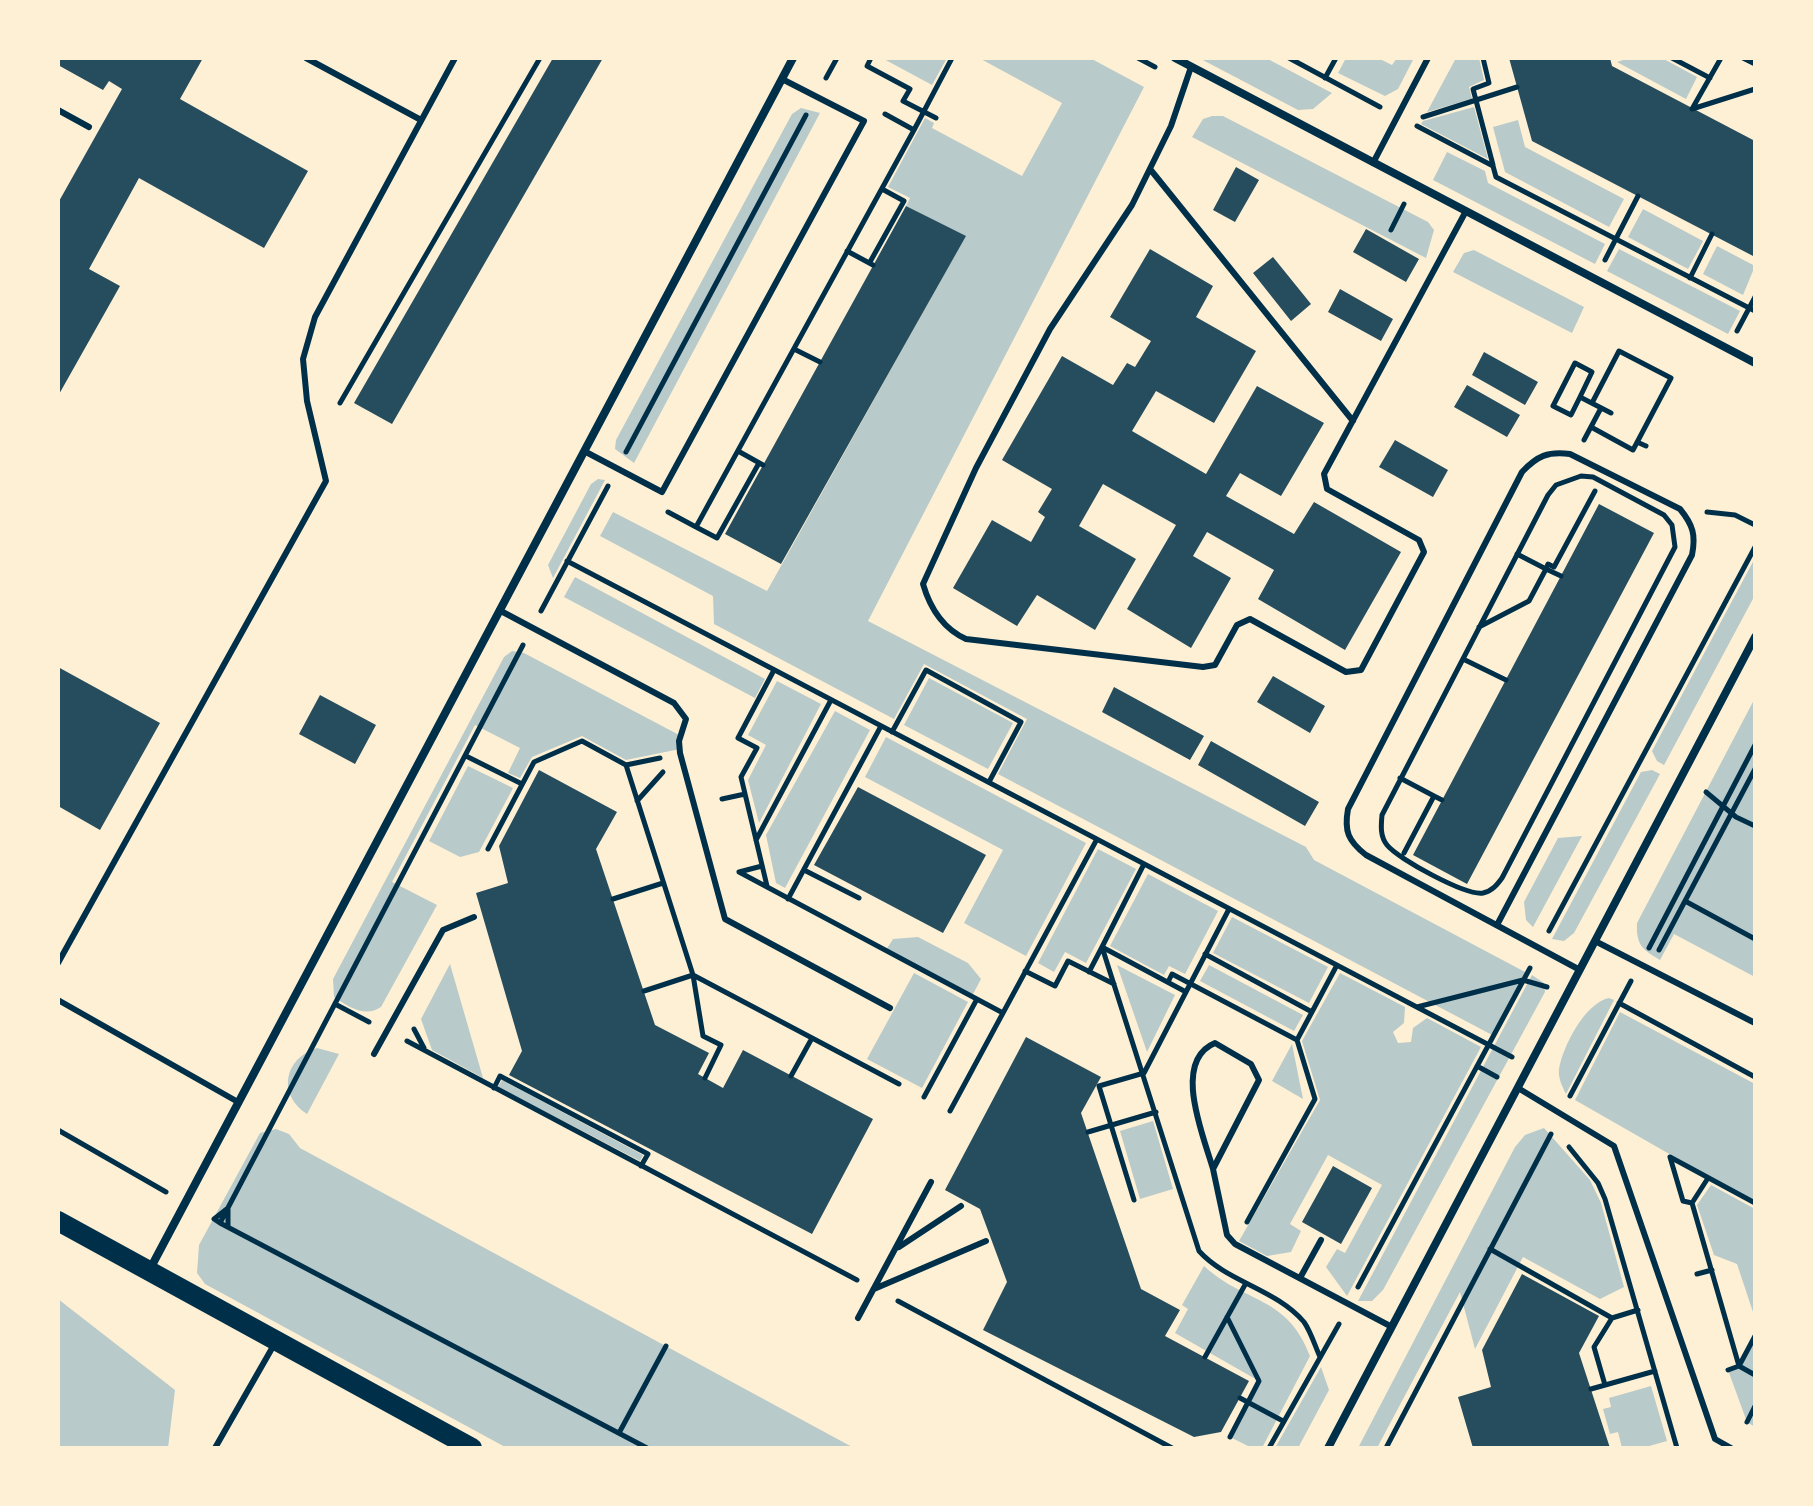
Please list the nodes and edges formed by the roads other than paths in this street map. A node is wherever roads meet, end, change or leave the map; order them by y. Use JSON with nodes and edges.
{"nodes":[{"id":1,"x":306,"y":58,"type":"edge"},
{"id":2,"x":455,"y":58,"type":"edge"},
{"id":3,"x":793,"y":58,"type":"edge"},
{"id":4,"x":1175,"y":58,"type":"edge"},
{"id":5,"x":1428,"y":58,"type":"edge"},
{"id":6,"x":1191,"y":67,"type":"junction"},
{"id":7,"x":782,"y":79,"type":"junction"},
{"id":8,"x":58,"y":110,"type":"edge"},
{"id":9,"x":421,"y":120,"type":"junction"},
{"id":10,"x":89,"y":127,"type":"dead end"},
{"id":11,"x":1373,"y":163,"type":"junction"},
{"id":12,"x":1150,"y":169,"type":"junction"},
{"id":13,"x":1466,"y":211,"type":"junction"},
{"id":14,"x":1755,"y":363,"type":"edge"},
{"id":15,"x":1353,"y":421,"type":"junction"},
{"id":16,"x":584,"y":451,"type":"junction"},
{"id":17,"x":499,"y":610,"type":"junction"},
{"id":18,"x":1755,"y":637,"type":"edge"},
{"id":19,"x":474,"y":917,"type":"dead end"},
{"id":20,"x":1497,"y":925,"type":"junction"},
{"id":21,"x":1595,"y":941,"type":"junction"},
{"id":22,"x":58,"y":963,"type":"edge"},
{"id":23,"x":1580,"y":970,"type":"junction"},
{"id":24,"x":58,"y":1000,"type":"edge"},
{"id":25,"x":890,"y":1008,"type":"dead end"},
{"id":26,"x":1755,"y":1023,"type":"edge"},
{"id":27,"x":374,"y":1054,"type":"dead end"},
{"id":28,"x":1518,"y":1088,"type":"junction"},
{"id":29,"x":238,"y":1102,"type":"junction"},
{"id":30,"x":1213,"y":1169,"type":"junction"},
{"id":31,"x":931,"y":1182,"type":"dead end"},
{"id":32,"x":961,"y":1206,"type":"dead end"},
{"id":33,"x":58,"y":1221,"type":"edge"},
{"id":34,"x":1321,"y":1240,"type":"dead end"},
{"id":35,"x":986,"y":1241,"type":"dead end"},
{"id":36,"x":896,"y":1249,"type":"junction"},
{"id":37,"x":149,"y":1271,"type":"junction"},
{"id":38,"x":1300,"y":1278,"type":"junction"},
{"id":39,"x":874,"y":1289,"type":"junction"},
{"id":40,"x":858,"y":1318,"type":"dead end"},
{"id":41,"x":1392,"y":1327,"type":"junction"},
{"id":42,"x":277,"y":1340,"type":"junction"},
{"id":43,"x":215,"y":1448,"type":"edge"},
{"id":44,"x":472,"y":1448,"type":"edge"},
{"id":45,"x":1328,"y":1448,"type":"edge"},
{"id":46,"x":1731,"y":1448,"type":"edge"}],
"edges":[{"from":1,"to":9,"type":"lane"},
{"from":2,"to":9,"type":"lane"},
{"from":3,"to":7,"type":"street"},
{"from":4,"to":6,"type":"street"},
{"from":5,"to":11,"type":"lane"},
{"from":6,"to":11,"type":"street"},
{"from":6,"to":12,"type":"lane"},
{"from":7,"to":16,"type":"street"},
{"from":7,"to":16,"type":"lane"},
{"from":8,"to":10,"type":"lane"},
{"from":9,"to":22,"type":"lane"},
{"from":11,"to":13,"type":"street"},
{"from":12,"to":15,"type":"lane"},
{"from":12,"to":15,"type":"lane"},
{"from":13,"to":14,"type":"street"},
{"from":13,"to":15,"type":"lane"},
{"from":16,"to":17,"type":"street"},
{"from":17,"to":25,"type":"lane"},
{"from":17,"to":29,"type":"street"},
{"from":18,"to":21,"type":"street"},
{"from":19,"to":27,"type":"lane"},
{"from":20,"to":20,"type":"lane"},
{"from":20,"to":23,"type":"lane"},
{"from":21,"to":23,"type":"street"},
{"from":21,"to":26,"type":"lane"},
{"from":23,"to":28,"type":"street"},
{"from":24,"to":29,"type":"lane"},
{"from":28,"to":41,"type":"street"},
{"from":28,"to":46,"type":"lane"},
{"from":29,"to":37,"type":"street"},
{"from":30,"to":30,"type":"lane"},
{"from":30,"to":38,"type":"lane"},
{"from":31,"to":36,"type":"lane"},
{"from":32,"to":36,"type":"lane"},
{"from":33,"to":37,"type":"main road"},
{"from":34,"to":38,"type":"lane"},
{"from":35,"to":39,"type":"lane"},
{"from":36,"to":39,"type":"lane"},
{"from":37,"to":42,"type":"main road"},
{"from":38,"to":41,"type":"lane"},
{"from":39,"to":40,"type":"lane"},
{"from":41,"to":45,"type":"street"},
{"from":42,"to":43,"type":"lane"},
{"from":42,"to":44,"type":"main road"}]}
